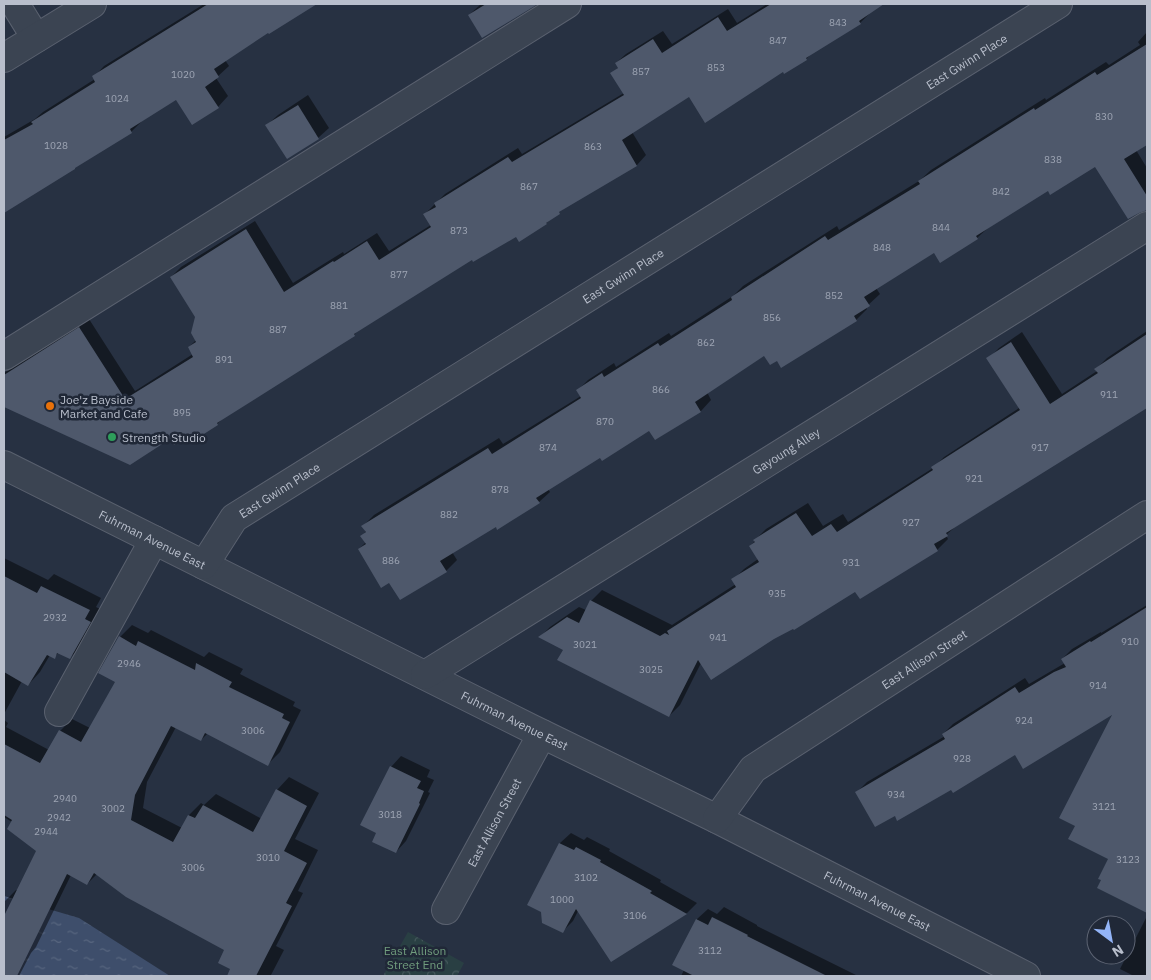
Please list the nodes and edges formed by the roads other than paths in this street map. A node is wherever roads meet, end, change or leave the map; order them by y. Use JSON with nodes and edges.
{"nodes":[{"id":1,"x":15,"y":4,"type":"edge"},
{"id":2,"x":92,"y":4,"type":"edge"},
{"id":3,"x":567,"y":4,"type":"edge"},
{"id":4,"x":1058,"y":4,"type":"edge"},
{"id":5,"x":36,"y":38,"type":"junction"},
{"id":6,"x":4,"y":58,"type":"edge"},
{"id":7,"x":1147,"y":226,"type":"edge"},
{"id":8,"x":4,"y":356,"type":"edge"},
{"id":9,"x":4,"y":465,"type":"edge"},
{"id":10,"x":1147,"y":515,"type":"edge"},
{"id":11,"x":154,"y":540,"type":"junction"},
{"id":12,"x":204,"y":565,"type":"junction"},
{"id":13,"x":425,"y":675,"type":"junction"},
{"id":14,"x":58,"y":712,"type":"dead end"},
{"id":15,"x":542,"y":734,"type":"junction"},
{"id":16,"x":717,"y":819,"type":"junction"},
{"id":17,"x":446,"y":910,"type":"dead end"},
{"id":18,"x":1026,"y":976,"type":"edge"}],
"edges":[{"from":1,"to":5,"type":"street"},
{"from":2,"to":5,"type":"street"},
{"from":3,"to":8,"type":"street"},
{"from":4,"to":12,"type":"street","name":"East Gwinn Place"},
{"from":5,"to":6,"type":"street"},
{"from":7,"to":13,"type":"street","name":"Gayoung Alley"},
{"from":9,"to":11,"type":"street","name":"Fuhrman Avenue East"},
{"from":10,"to":16,"type":"street","name":"East Allison Street"},
{"from":11,"to":12,"type":"street","name":"Fuhrman Avenue East"},
{"from":11,"to":14,"type":"street"},
{"from":12,"to":13,"type":"street","name":"Fuhrman Avenue East"},
{"from":13,"to":15,"type":"street","name":"Fuhrman Avenue East"},
{"from":15,"to":16,"type":"street","name":"Fuhrman Avenue East"},
{"from":15,"to":17,"type":"street","name":"East Allison Street"},
{"from":16,"to":18,"type":"street","name":"Fuhrman Avenue East"}]}
